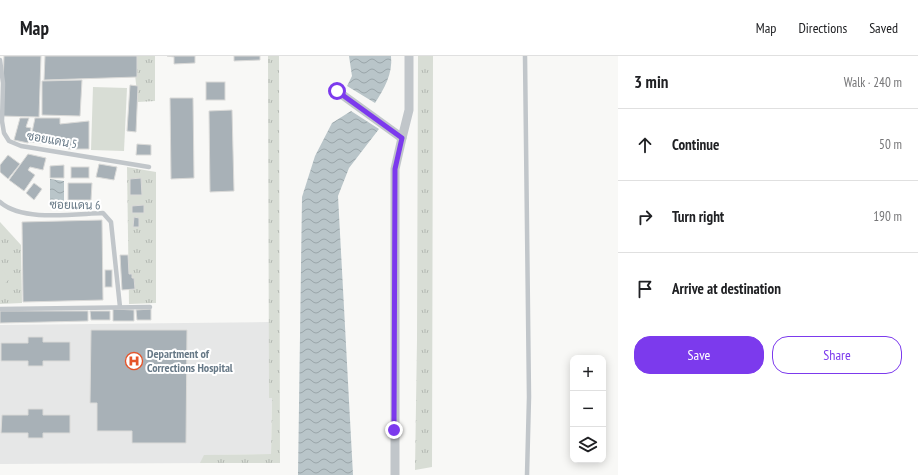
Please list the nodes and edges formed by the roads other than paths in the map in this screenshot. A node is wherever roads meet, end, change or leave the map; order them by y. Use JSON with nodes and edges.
{"nodes":[{"id":1,"x":409,"y":56,"type":"edge"},
{"id":2,"x":525,"y":56,"type":"edge"},
{"id":3,"x":0,"y":60,"type":"edge"},
{"id":4,"x":337,"y":91,"type":"dead end"},
{"id":5,"x":402,"y":138,"type":"junction"},
{"id":6,"x":150,"y":167,"type":"dead end"},
{"id":7,"x":0,"y":202,"type":"edge"},
{"id":8,"x":120,"y":307,"type":"junction"},
{"id":9,"x":150,"y":307,"type":"dead end"},
{"id":10,"x":0,"y":309,"type":"edge"},
{"id":11,"x":395,"y":475,"type":"edge"},
{"id":12,"x":527,"y":475,"type":"edge"}],
"edges":[{"from":1,"to":5,"type":"street"},
{"from":2,"to":12,"type":"lane"},
{"from":3,"to":6,"type":"lane","name":"ซอยแดน 5"},
{"from":4,"to":5,"type":"street"},
{"from":5,"to":11,"type":"street"},
{"from":7,"to":8,"type":"lane","name":"ซอยแดน 6"},
{"from":8,"to":9,"type":"lane"},
{"from":8,"to":10,"type":"lane"}]}
